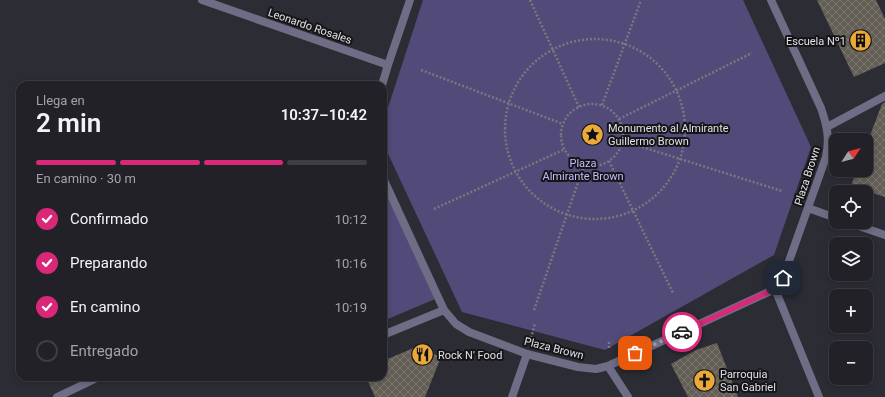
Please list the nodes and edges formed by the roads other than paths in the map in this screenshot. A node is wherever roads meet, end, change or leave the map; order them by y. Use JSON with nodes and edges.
{"nodes":[{"id":1,"x":202,"y":0,"type":"edge"},
{"id":2,"x":410,"y":0,"type":"edge"},
{"id":3,"x":771,"y":0,"type":"edge"},
{"id":4,"x":388,"y":65,"type":"junction"},
{"id":5,"x":383,"y":81,"type":"edge"},
{"id":6,"x":885,"y":96,"type":"edge"},
{"id":7,"x":827,"y":127,"type":"junction"},
{"id":8,"x":387,"y":187,"type":"edge"},
{"id":9,"x":808,"y":208,"type":"junction"},
{"id":10,"x":829,"y":216,"type":"edge"},
{"id":11,"x":867,"y":229,"type":"edge"},
{"id":12,"x":885,"y":235,"type":"edge"},
{"id":13,"x":775,"y":289,"type":"junction"},
{"id":14,"x":444,"y":310,"type":"junction"},
{"id":15,"x":387,"y":333,"type":"edge"},
{"id":16,"x":527,"y":354,"type":"junction"},
{"id":17,"x":608,"y":366,"type":"junction"},
{"id":18,"x":91,"y":381,"type":"edge"},
{"id":19,"x":57,"y":397,"type":"edge"},
{"id":20,"x":512,"y":397,"type":"edge"},
{"id":21,"x":628,"y":397,"type":"edge"},
{"id":22,"x":819,"y":397,"type":"edge"}],
"edges":[{"from":1,"to":4,"type":"street","name":"Leonardo Rosales"},
{"from":2,"to":4,"type":"street"},
{"from":3,"to":7,"type":"street","name":"Plaza Brown"},
{"from":4,"to":5,"type":"street"},
{"from":6,"to":7,"type":"street"},
{"from":7,"to":9,"type":"street","name":"Plaza Brown"},
{"from":8,"to":14,"type":"street","name":"Plaza Brown"},
{"from":9,"to":10,"type":"street"},
{"from":9,"to":13,"type":"street","name":"Plaza Brown"},
{"from":11,"to":12,"type":"street"},
{"from":13,"to":17,"type":"street","name":"Plaza Brown"},
{"from":13,"to":22,"type":"street"},
{"from":14,"to":15,"type":"street"},
{"from":14,"to":16,"type":"street","name":"Plaza Brown"},
{"from":16,"to":17,"type":"street","name":"Plaza Brown"},
{"from":16,"to":20,"type":"street"},
{"from":17,"to":21,"type":"street"},
{"from":18,"to":19,"type":"street"}]}
